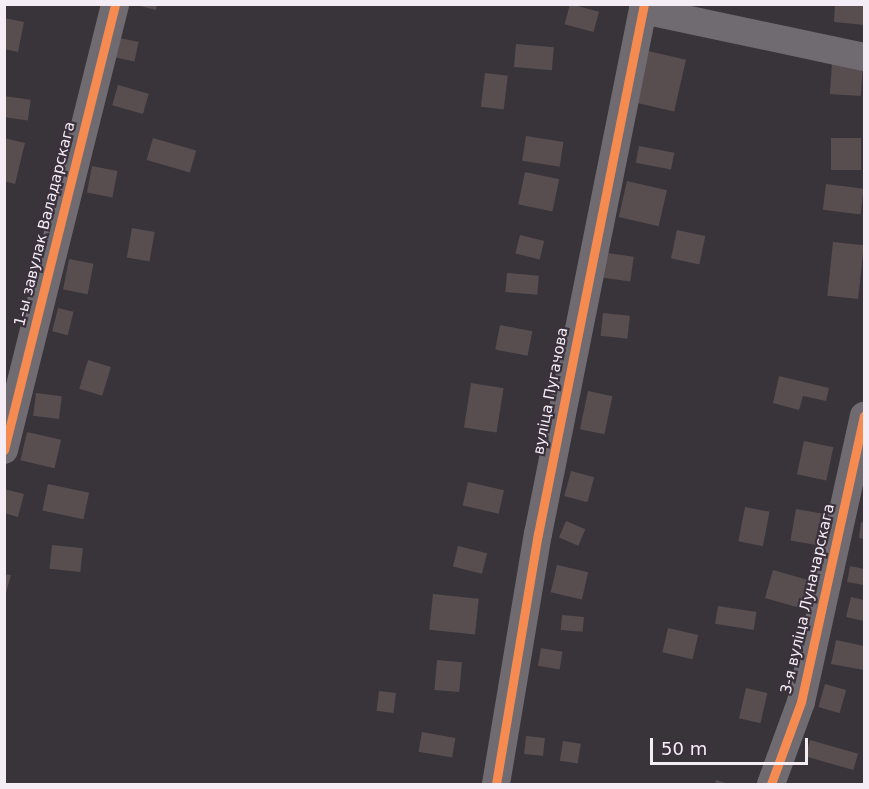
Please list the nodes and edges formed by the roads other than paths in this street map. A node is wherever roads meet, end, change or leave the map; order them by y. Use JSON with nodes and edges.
{"nodes":[{"id":1,"x":115,"y":4,"type":"edge"},
{"id":2,"x":644,"y":7,"type":"edge"},
{"id":3,"x":864,"y":57,"type":"edge"},
{"id":4,"x":864,"y":416,"type":"edge"},
{"id":5,"x":4,"y":450,"type":"edge"},
{"id":6,"x":496,"y":784,"type":"edge"},
{"id":7,"x":771,"y":784,"type":"edge"}],
"edges":[{"from":1,"to":5,"type":"street","name":"1-ы завулак Валадарскага"},
{"from":2,"to":3,"type":"street"},
{"from":2,"to":6,"type":"street","name":"вуліца Пугачова"},
{"from":4,"to":7,"type":"street","name":"3-я вуліца Луначарскага"}]}
